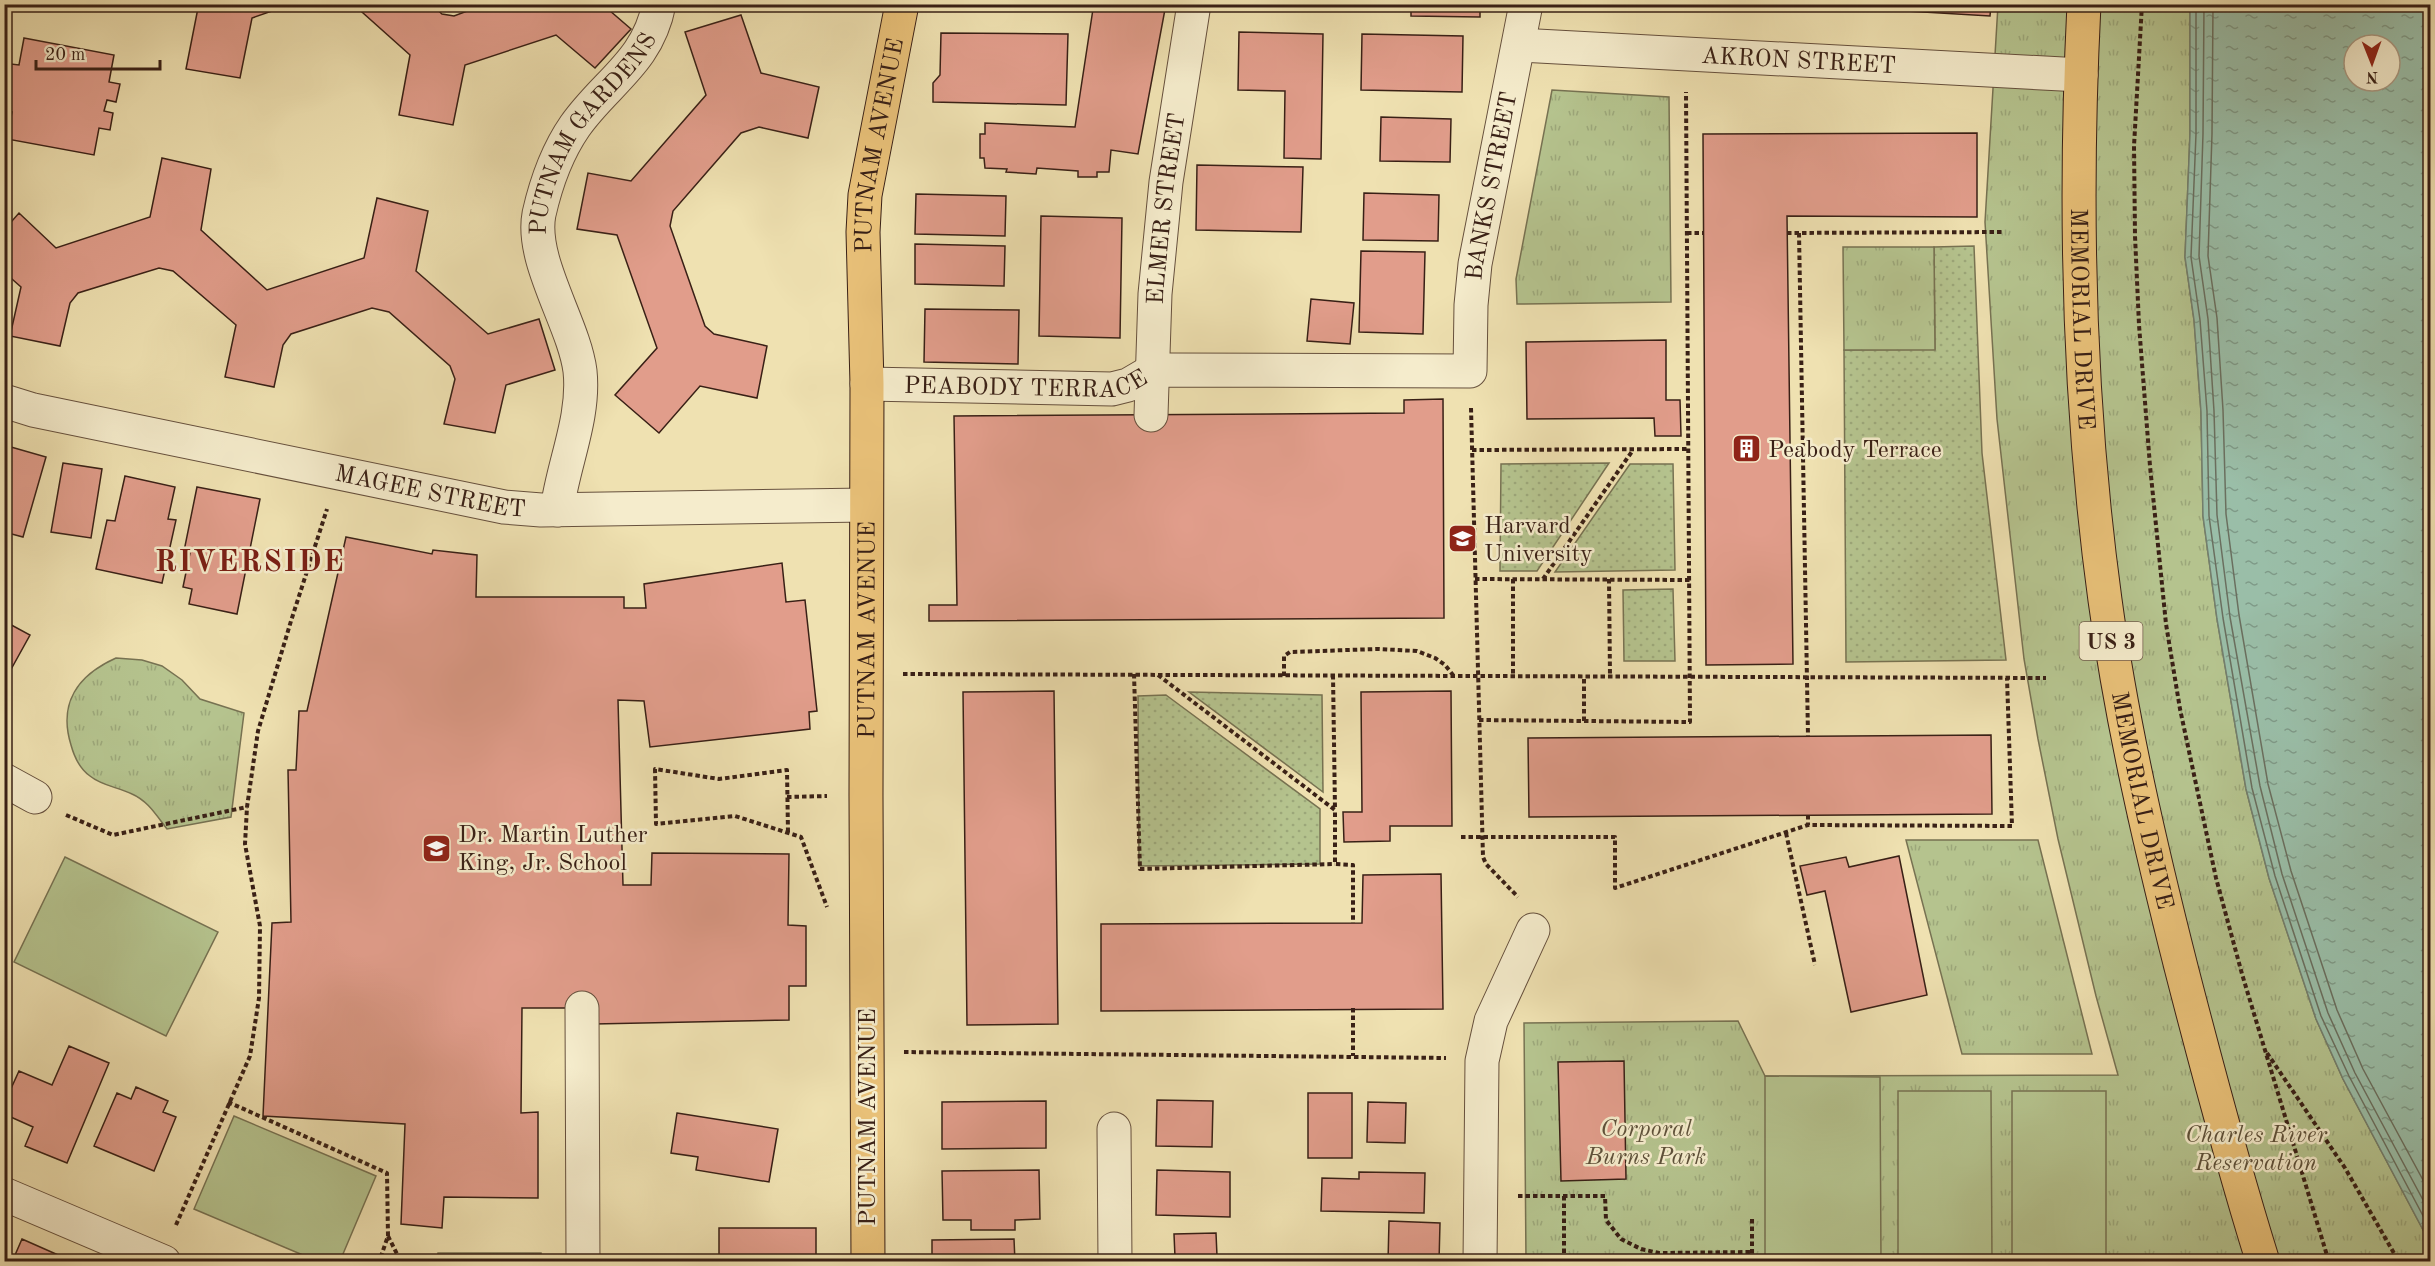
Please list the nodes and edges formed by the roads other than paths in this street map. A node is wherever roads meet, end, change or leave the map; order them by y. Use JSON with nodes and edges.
{"nodes":[{"id":1,"x":660,"y":4,"type":"edge"},
{"id":2,"x":902,"y":4,"type":"edge"},
{"id":3,"x":1194,"y":4,"type":"edge"},
{"id":4,"x":1526,"y":4,"type":"edge"},
{"id":5,"x":2084,"y":4,"type":"edge"},
{"id":6,"x":1519,"y":45,"type":"junction"},
{"id":7,"x":2081,"y":75,"type":"junction"},
{"id":8,"x":1152,"y":371,"type":"junction"},
{"id":9,"x":1470,"y":371,"type":"joint"},
{"id":10,"x":867,"y":384,"type":"junction"},
{"id":11,"x":4,"y":401,"type":"edge"},
{"id":12,"x":1151,"y":415,"type":"dead end"},
{"id":13,"x":866,"y":505,"type":"junction"},
{"id":14,"x":557,"y":510,"type":"junction"},
{"id":15,"x":4,"y":780,"type":"edge"},
{"id":16,"x":46,"y":804,"type":"road end"},
{"id":17,"x":1533,"y":930,"type":"road end"},
{"id":18,"x":582,"y":1008,"type":"dead end"},
{"id":19,"x":1114,"y":1129,"type":"dead end"},
{"id":20,"x":4,"y":1194,"type":"edge"},
{"id":21,"x":168,"y":1248,"type":"edge"},
{"id":22,"x":583,"y":1262,"type":"edge"},
{"id":23,"x":868,"y":1262,"type":"edge"},
{"id":24,"x":1115,"y":1262,"type":"edge"},
{"id":25,"x":1480,"y":1262,"type":"edge"},
{"id":26,"x":2263,"y":1262,"type":"edge"}],
"edges":[{"from":1,"to":14,"type":"street","name":"PUTNAM GARDENS"},
{"from":2,"to":10,"type":"main road","name":"PUTNAM AVENUE"},
{"from":3,"to":8,"type":"street","name":"ELMER STREET"},
{"from":4,"to":6,"type":"street","name":"BANKS STREET"},
{"from":5,"to":7,"type":"main road","name":"MEMORIAL DRIVE","number":"US 3"},
{"from":6,"to":7,"type":"street","name":"AKRON STREET"},
{"from":6,"to":9,"type":"street","name":"BANKS STREET"},
{"from":7,"to":26,"type":"main road","name":"MEMORIAL DRIVE","number":"US 3"},
{"from":8,"to":9,"type":"street","name":"PEABODY TERRACE"},
{"from":8,"to":10,"type":"street","name":"PEABODY TERRACE"},
{"from":8,"to":12,"type":"street","name":"ELMER STREET"},
{"from":10,"to":13,"type":"main road","name":"PUTNAM AVENUE"},
{"from":11,"to":14,"type":"street","name":"MAGEE STREET"},
{"from":13,"to":14,"type":"street","name":"MAGEE STREET"},
{"from":13,"to":23,"type":"main road","name":"PUTNAM AVENUE"},
{"from":15,"to":16,"type":"street"},
{"from":17,"to":25,"type":"street"},
{"from":18,"to":22,"type":"street"},
{"from":19,"to":24,"type":"street"},
{"from":20,"to":21,"type":"street"}]}
